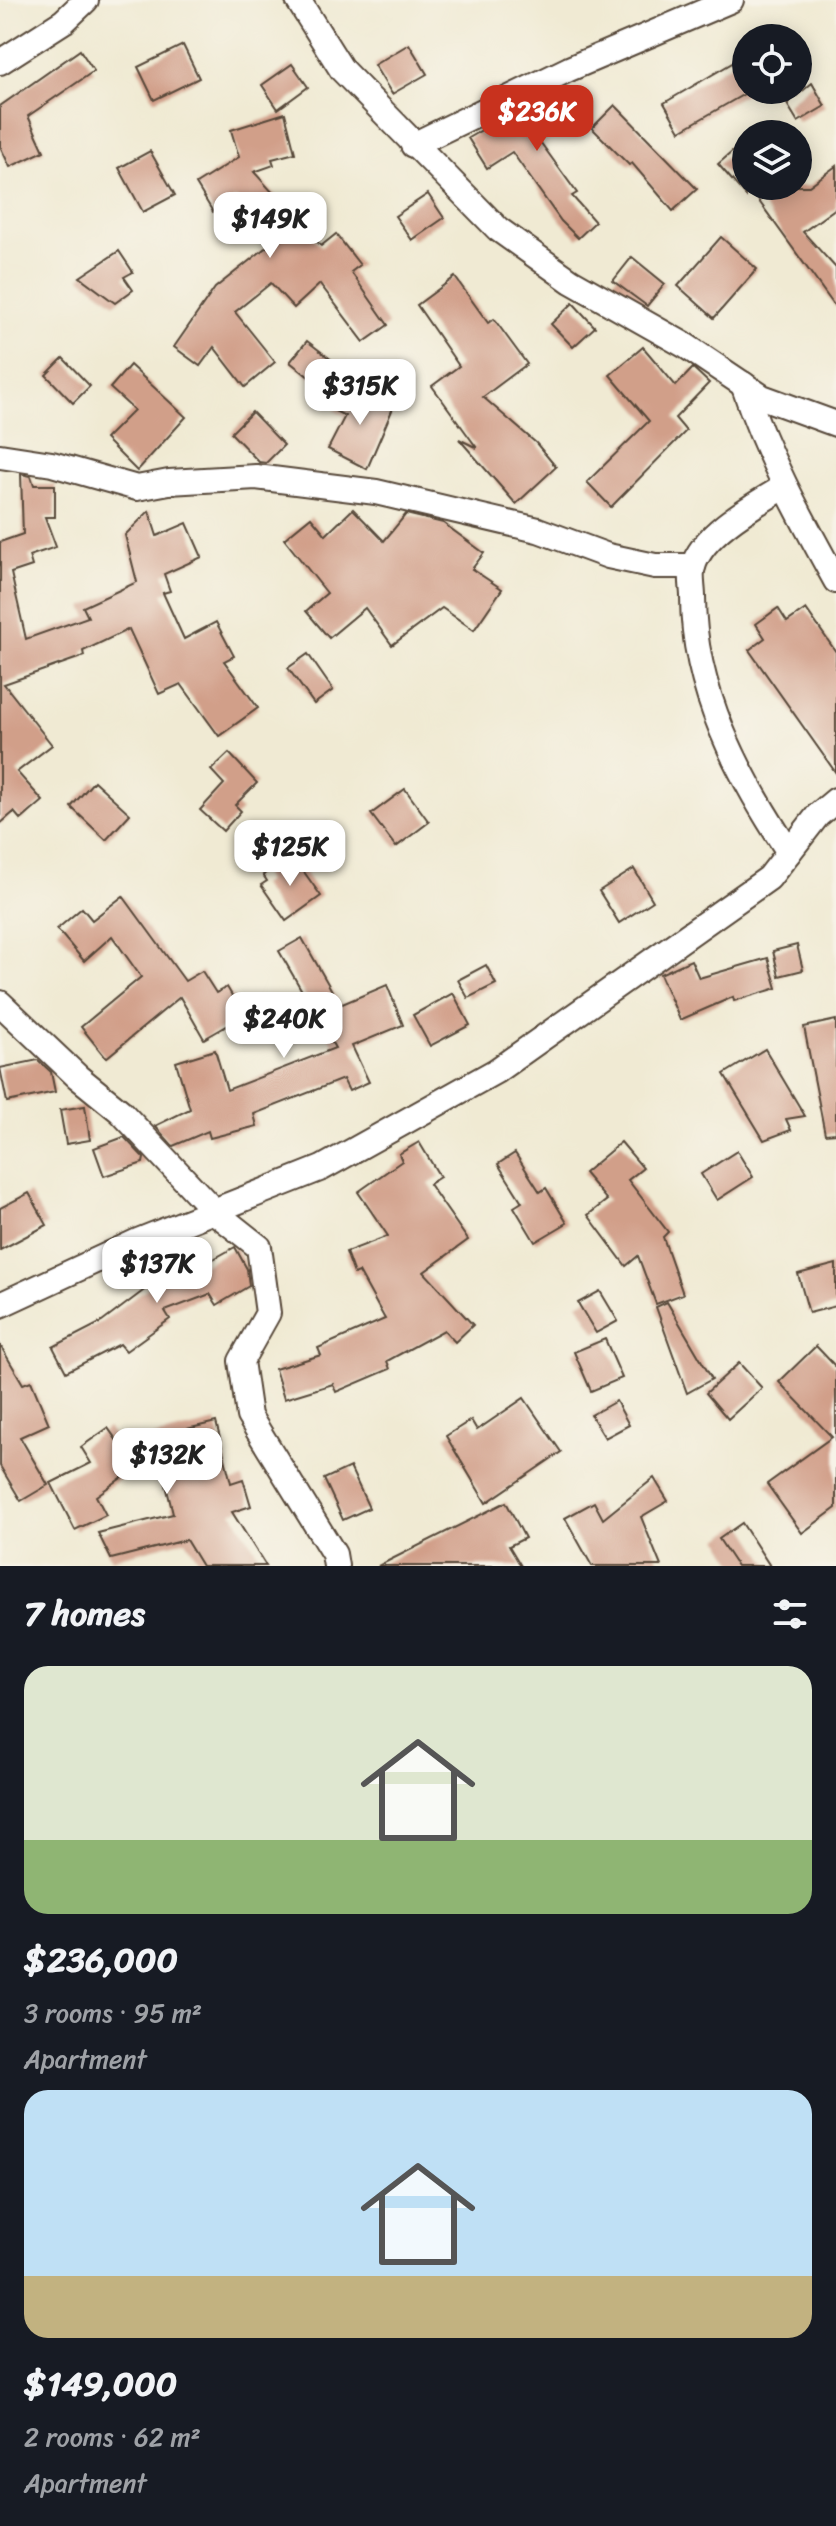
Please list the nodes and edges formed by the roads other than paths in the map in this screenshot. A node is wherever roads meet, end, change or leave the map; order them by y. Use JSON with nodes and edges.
{"nodes":[{"id":1,"x":86,"y":0,"type":"edge"},
{"id":2,"x":298,"y":0,"type":"edge"},
{"id":3,"x":731,"y":0,"type":"edge"},
{"id":4,"x":0,"y":62,"type":"edge"},
{"id":5,"x":413,"y":145,"type":"junction"},
{"id":6,"x":743,"y":384,"type":"junction"},
{"id":7,"x":836,"y":424,"type":"edge"},
{"id":8,"x":0,"y":456,"type":"edge"},
{"id":9,"x":784,"y":487,"type":"junction"},
{"id":10,"x":693,"y":566,"type":"junction"},
{"id":11,"x":836,"y":581,"type":"edge"},
{"id":12,"x":836,"y":800,"type":"edge"},
{"id":13,"x":789,"y":852,"type":"junction"},
{"id":14,"x":0,"y":1003,"type":"edge"},
{"id":15,"x":216,"y":1213,"type":"junction"},
{"id":16,"x":0,"y":1305,"type":"edge"},
{"id":17,"x":336,"y":1566,"type":"edge"}],
"edges":[{"from":1,"to":4,"type":"street"},
{"from":2,"to":5,"type":"street"},
{"from":3,"to":5,"type":"street"},
{"from":5,"to":6,"type":"street"},
{"from":6,"to":7,"type":"street"},
{"from":6,"to":9,"type":"street"},
{"from":8,"to":10,"type":"street"},
{"from":9,"to":10,"type":"street"},
{"from":9,"to":11,"type":"street"},
{"from":10,"to":13,"type":"street"},
{"from":12,"to":13,"type":"street"},
{"from":13,"to":15,"type":"street"},
{"from":14,"to":15,"type":"street"},
{"from":15,"to":16,"type":"street"},
{"from":15,"to":17,"type":"street"}]}
